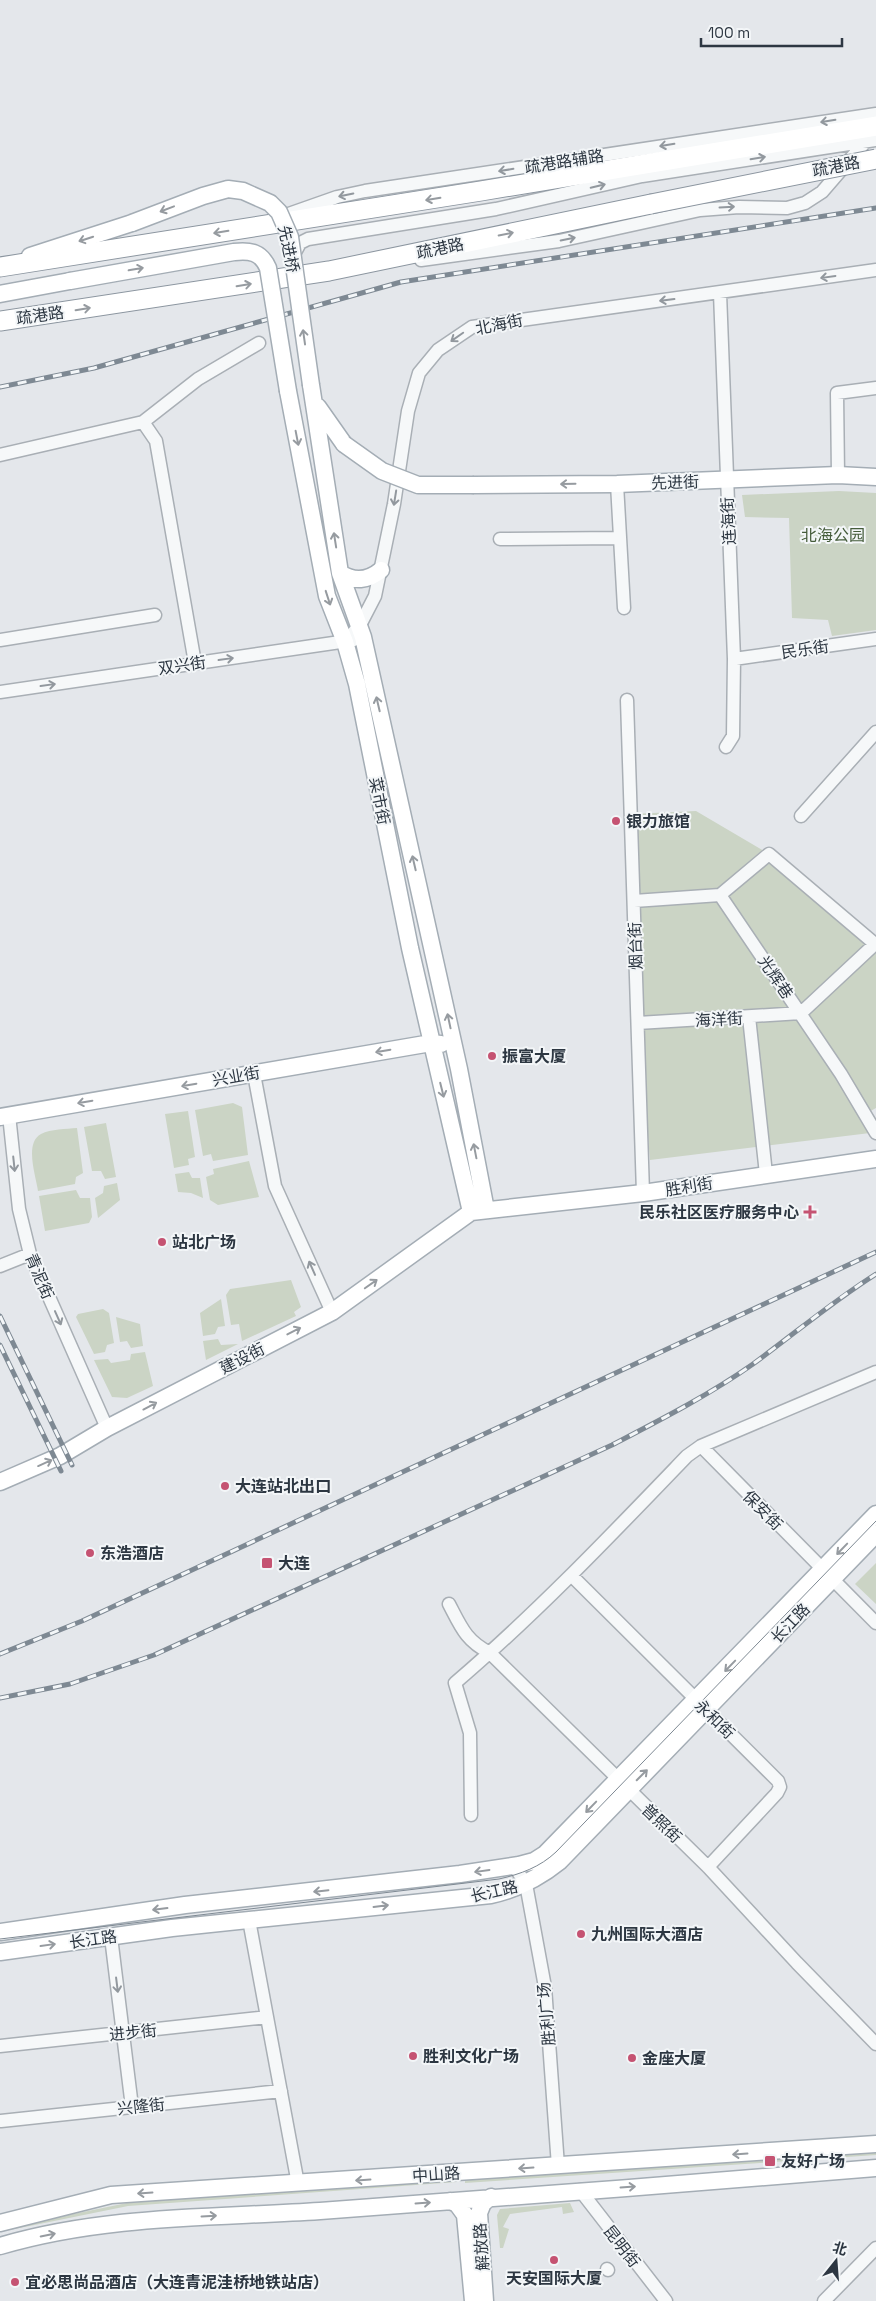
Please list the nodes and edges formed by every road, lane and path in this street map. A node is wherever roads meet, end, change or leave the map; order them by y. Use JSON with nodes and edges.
{"nodes":[{"id":1,"x":876,"y":114,"type":"edge"},
{"id":2,"x":873,"y":136,"type":"edge"},
{"id":3,"x":876,"y":158,"type":"edge"},
{"id":4,"x":257,"y":226,"type":"junction"},
{"id":5,"x":292,"y":258,"type":"junction"},
{"id":6,"x":0,"y":266,"type":"edge"},
{"id":7,"x":876,"y":270,"type":"edge"},
{"id":8,"x":329,"y":271,"type":"junction"},
{"id":9,"x":720,"y":293,"type":"junction"},
{"id":10,"x":0,"y":294,"type":"edge"},
{"id":11,"x":0,"y":321,"type":"edge"},
{"id":12,"x":259,"y":343,"type":"dead end"},
{"id":13,"x":876,"y":388,"type":"edge"},
{"id":14,"x":288,"y":390,"type":"joint"},
{"id":15,"x":312,"y":390,"type":"junction"},
{"id":16,"x":143,"y":422,"type":"junction"},
{"id":17,"x":0,"y":455,"type":"edge"},
{"id":18,"x":838,"y":475,"type":"junction"},
{"id":19,"x":876,"y":477,"type":"edge"},
{"id":20,"x":726,"y":480,"type":"junction"},
{"id":21,"x":617,"y":484,"type":"junction"},
{"id":22,"x":620,"y":538,"type":"junction"},
{"id":23,"x":500,"y":539,"type":"dead end"},
{"id":24,"x":381,"y":570,"type":"junction"},
{"id":25,"x":340,"y":573,"type":"junction"},
{"id":26,"x":624,"y":608,"type":"dead end"},
{"id":27,"x":154,"y":615,"type":"dead end"},
{"id":28,"x":361,"y":631,"type":"junction"},
{"id":29,"x":876,"y":638,"type":"edge"},
{"id":30,"x":0,"y":640,"type":"edge"},
{"id":31,"x":345,"y":642,"type":"junction"},
{"id":32,"x":734,"y":659,"type":"junction"},
{"id":33,"x":195,"y":664,"type":"junction"},
{"id":34,"x":0,"y":692,"type":"edge"},
{"id":35,"x":627,"y":695,"type":"dead end"},
{"id":36,"x":876,"y":732,"type":"edge"},
{"id":37,"x":726,"y":747,"type":"dead end"},
{"id":38,"x":801,"y":816,"type":"dead end"},
{"id":39,"x":720,"y":895,"type":"junction"},
{"id":40,"x":634,"y":900,"type":"junction"},
{"id":41,"x":875,"y":944,"type":"edge"},
{"id":42,"x":801,"y":1013,"type":"junction"},
{"id":43,"x":749,"y":1017,"type":"junction"},
{"id":44,"x":638,"y":1023,"type":"junction"},
{"id":45,"x":430,"y":1043,"type":"junction"},
{"id":46,"x":459,"y":1069,"type":"junction"},
{"id":47,"x":254,"y":1074,"type":"junction"},
{"id":48,"x":4,"y":1116,"type":"edge"},
{"id":49,"x":876,"y":1133,"type":"edge"},
{"id":50,"x":876,"y":1151,"type":"edge"},
{"id":51,"x":876,"y":1159,"type":"edge"},
{"id":52,"x":766,"y":1170,"type":"junction"},
{"id":53,"x":643,"y":1189,"type":"junction"},
{"id":54,"x":480,"y":1207,"type":"junction"},
{"id":55,"x":30,"y":1254,"type":"junction"},
{"id":56,"x":0,"y":1266,"type":"edge"},
{"id":57,"x":332,"y":1312,"type":"junction"},
{"id":58,"x":876,"y":1372,"type":"edge"},
{"id":59,"x":106,"y":1428,"type":"junction"},
{"id":60,"x":701,"y":1446,"type":"junction"},
{"id":61,"x":0,"y":1482,"type":"edge"},
{"id":62,"x":876,"y":1514,"type":"edge"},
{"id":63,"x":876,"y":1534,"type":"edge"},
{"id":64,"x":827,"y":1574,"type":"junction"},
{"id":65,"x":571,"y":1575,"type":"junction"},
{"id":66,"x":449,"y":1604,"type":"dead end"},
{"id":67,"x":876,"y":1623,"type":"edge"},
{"id":68,"x":490,"y":1653,"type":"junction"},
{"id":69,"x":701,"y":1706,"type":"junction"},
{"id":70,"x":623,"y":1785,"type":"junction"},
{"id":71,"x":471,"y":1815,"type":"dead end"},
{"id":72,"x":514,"y":1866,"type":"junction"},
{"id":73,"x":708,"y":1867,"type":"junction"},
{"id":74,"x":526,"y":1884,"type":"junction"},
{"id":75,"x":249,"y":1920,"type":"junction"},
{"id":76,"x":0,"y":1932,"type":"edge"},
{"id":77,"x":111,"y":1937,"type":"junction"},
{"id":78,"x":0,"y":1952,"type":"edge"},
{"id":79,"x":267,"y":2017,"type":"junction"},
{"id":80,"x":123,"y":2033,"type":"junction"},
{"id":81,"x":876,"y":2044,"type":"edge"},
{"id":82,"x":0,"y":2046,"type":"edge"},
{"id":83,"x":281,"y":2091,"type":"junction"},
{"id":84,"x":132,"y":2107,"type":"junction"},
{"id":85,"x":0,"y":2121,"type":"edge"},
{"id":86,"x":876,"y":2144,"type":"edge"},
{"id":87,"x":558,"y":2166,"type":"junction"},
{"id":88,"x":875,"y":2168,"type":"edge"},
{"id":89,"x":298,"y":2184,"type":"junction"},
{"id":90,"x":580,"y":2190,"type":"junction"},
{"id":91,"x":491,"y":2197,"type":"junction"},
{"id":92,"x":450,"y":2201,"type":"junction"},
{"id":93,"x":1,"y":2222,"type":"edge"},
{"id":94,"x":0,"y":2246,"type":"edge"},
{"id":95,"x":876,"y":2248,"type":"edge"},
{"id":96,"x":473,"y":2301,"type":"edge"},
{"id":97,"x":485,"y":2301,"type":"edge"},
{"id":98,"x":666,"y":2301,"type":"edge"},
{"id":99,"x":824,"y":2301,"type":"edge"}],
"edges":[{"from":1,"to":4,"type":"street","name":"疏港路辅路","one_way":true},
{"from":2,"to":4,"type":"highway","name":"疏港路","one_way":true},
{"from":5,"to":2,"type":"street","name":"疏港路辅路","one_way":true},
{"from":8,"to":2,"type":"street","one_way":true},
{"from":8,"to":3,"type":"highway","name":"疏港路","one_way":true,"bridge":true},
{"from":4,"to":6,"type":"highway","name":"疏港路","one_way":true},
{"from":5,"to":6,"type":"main road","name":"先进桥","one_way":true,"bridge":true},
{"from":15,"to":5,"type":"main road","name":"先进桥","one_way":true,"bridge":true},
{"from":7,"to":9,"type":"street","name":"北海街","one_way":true},
{"from":11,"to":8,"type":"highway","name":"疏港路","one_way":true},
{"from":9,"to":20,"type":"street","name":"连海街"},
{"from":9,"to":24,"type":"street","name":"北海街","one_way":true},
{"from":10,"to":14,"type":"main road","name":"先进桥","one_way":true,"bridge":true},
{"from":12,"to":16,"type":"street"},
{"from":13,"to":18,"type":"street"},
{"from":14,"to":31,"type":"main road","name":"菜市街","one_way":true},
{"from":21,"to":15,"type":"main road","name":"先进街","one_way":true,"bridge":true},
{"from":25,"to":15,"type":"main road","one_way":true},
{"from":16,"to":17,"type":"street"},
{"from":16,"to":33,"type":"street"},
{"from":18,"to":19,"type":"main road","name":"先进街"},
{"from":18,"to":20,"type":"main road","name":"先进街"},
{"from":20,"to":21,"type":"main road","name":"先进街"},
{"from":20,"to":32,"type":"street","name":"连海街"},
{"from":21,"to":22,"type":"street"},
{"from":22,"to":23,"type":"street"},
{"from":22,"to":26,"type":"street"},
{"from":24,"to":25,"type":"main road"},
{"from":24,"to":28,"type":"street","name":"北海街"},
{"from":25,"to":28,"type":"main road"},
{"from":27,"to":30,"type":"street"},
{"from":28,"to":31,"type":"street","name":"北海街"},
{"from":46,"to":28,"type":"main road","one_way":true},
{"from":29,"to":32,"type":"street","name":"民乐街"},
{"from":33,"to":31,"type":"street","name":"双兴街","one_way":true},
{"from":31,"to":45,"type":"main road","name":"菜市街"},
{"from":32,"to":37,"type":"street","name":"连海街"},
{"from":34,"to":33,"type":"street","name":"双兴街","one_way":true},
{"from":35,"to":40,"type":"street","name":"烟台街"},
{"from":36,"to":38,"type":"street"},
{"from":39,"to":40,"type":"street"},
{"from":39,"to":41,"type":"street"},
{"from":39,"to":42,"type":"street","name":"光辉巷"},
{"from":40,"to":44,"type":"street","name":"烟台街"},
{"from":41,"to":42,"type":"street"},
{"from":42,"to":43,"type":"street","name":"海洋街"},
{"from":42,"to":49,"type":"street","name":"光辉巷"},
{"from":43,"to":44,"type":"street","name":"海洋街"},
{"from":43,"to":52,"type":"street"},
{"from":44,"to":53,"type":"street","name":"烟台街"},
{"from":45,"to":46,"type":"main road"},
{"from":45,"to":47,"type":"main road","name":"兴业街","one_way":true},
{"from":45,"to":54,"type":"main road","name":"菜市街","one_way":true},
{"from":54,"to":46,"type":"main road","one_way":true},
{"from":47,"to":48,"type":"main road","name":"兴业街","one_way":true},
{"from":57,"to":47,"type":"street","one_way":true},
{"from":48,"to":55,"type":"street","name":"青泥街","one_way":true},
{"from":50,"to":52,"type":"main road","name":"胜利街"},
{"from":51,"to":52,"type":"main road","name":"胜利街"},
{"from":52,"to":53,"type":"main road","name":"胜利街"},
{"from":53,"to":54,"type":"main road","name":"胜利街"},
{"from":57,"to":54,"type":"main road","name":"建设街","one_way":true},
{"from":55,"to":56,"type":"street"},
{"from":55,"to":59,"type":"street","name":"青泥街","one_way":true},
{"from":59,"to":57,"type":"main road","name":"建设街","one_way":true},
{"from":58,"to":60,"type":"street"},
{"from":61,"to":59,"type":"main road","name":"建设街","one_way":true},
{"from":60,"to":64,"type":"street","name":"保安街"},
{"from":60,"to":65,"type":"street"},
{"from":62,"to":64,"type":"main road","name":"长江路","one_way":true},
{"from":63,"to":64,"type":"main road","name":"长江路"},
{"from":64,"to":67,"type":"street","name":"保安街"},
{"from":64,"to":69,"type":"main road","name":"长江路"},
{"from":65,"to":68,"type":"street"},
{"from":65,"to":69,"type":"street","name":"永和街"},
{"from":66,"to":68,"type":"street","name":"普照街"},
{"from":68,"to":70,"type":"street","name":"普照街"},
{"from":68,"to":71,"type":"street"},
{"from":69,"to":70,"type":"main road","name":"长江路"},
{"from":69,"to":73,"type":"street","name":"永和街"},
{"from":70,"to":72,"type":"main road","name":"长江路","one_way":true},
{"from":70,"to":73,"type":"street","name":"普照街"},
{"from":70,"to":74,"type":"main road","name":"长江路"},
{"from":72,"to":74,"type":"street","name":"胜利广场"},
{"from":72,"to":76,"type":"main road","name":"长江路","one_way":true},
{"from":73,"to":81,"type":"street","name":"普照街"},
{"from":75,"to":74,"type":"main road","name":"长江路","one_way":true},
{"from":74,"to":87,"type":"street","name":"胜利广场"},
{"from":75,"to":77,"type":"main road","name":"长江路"},
{"from":75,"to":79,"type":"street"},
{"from":78,"to":77,"type":"main road","name":"长江路","one_way":true},
{"from":77,"to":80,"type":"street","one_way":true},
{"from":79,"to":80,"type":"street","name":"进步街"},
{"from":79,"to":83,"type":"street"},
{"from":80,"to":82,"type":"street","name":"进步街"},
{"from":80,"to":84,"type":"street"},
{"from":83,"to":84,"type":"street","name":"兴隆街"},
{"from":83,"to":89,"type":"street"},
{"from":84,"to":85,"type":"street","name":"兴隆街"},
{"from":86,"to":87,"type":"main road","name":"中山路","one_way":true},
{"from":87,"to":89,"type":"main road","name":"中山路","one_way":true},
{"from":90,"to":88,"type":"main road","name":"中山路","one_way":true},
{"from":89,"to":93,"type":"main road","name":"中山路","one_way":true},
{"from":90,"to":91,"type":"main road","name":"中山路"},
{"from":90,"to":98,"type":"street","name":"昆明街"},
{"from":91,"to":92,"type":"main road","name":"中山路"},
{"from":91,"to":97,"type":"main road","name":"解放路"},
{"from":94,"to":92,"type":"main road","name":"中山路","one_way":true},
{"from":92,"to":96,"type":"main road","name":"解放路"},
{"from":95,"to":99,"type":"street"}]}
